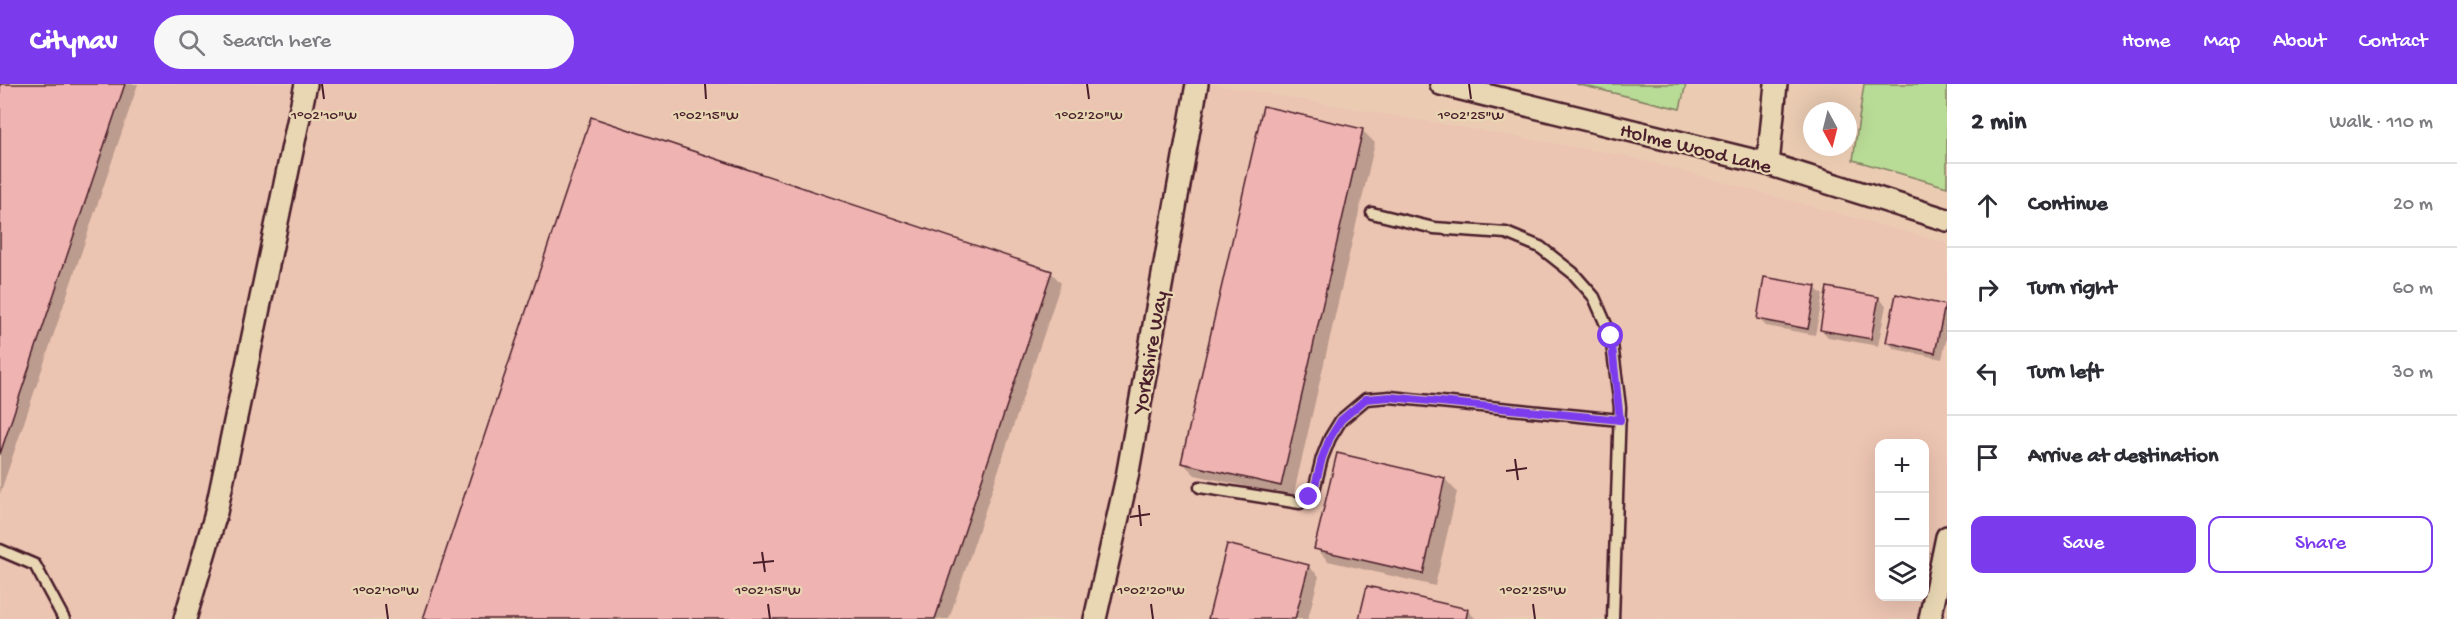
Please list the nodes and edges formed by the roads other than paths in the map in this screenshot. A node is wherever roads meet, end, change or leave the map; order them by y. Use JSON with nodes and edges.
{"nodes":[{"id":1,"x":306,"y":84,"type":"edge"},
{"id":2,"x":1197,"y":84,"type":"edge"},
{"id":3,"x":1441,"y":84,"type":"edge"},
{"id":4,"x":1776,"y":84,"type":"edge"},
{"id":5,"x":1768,"y":164,"type":"junction"},
{"id":6,"x":1372,"y":213,"type":"dead end"},
{"id":7,"x":1947,"y":220,"type":"edge"},
{"id":8,"x":1620,"y":420,"type":"junction"},
{"id":9,"x":1200,"y":487,"type":"dead end"},
{"id":10,"x":1947,"y":537,"type":"edge"},
{"id":11,"x":0,"y":550,"type":"edge"},
{"id":12,"x":63,"y":619,"type":"edge"},
{"id":13,"x":185,"y":619,"type":"edge"},
{"id":14,"x":1095,"y":619,"type":"edge"},
{"id":15,"x":1613,"y":619,"type":"edge"},
{"id":16,"x":1930,"y":619,"type":"edge"}],
"edges":[{"from":1,"to":13,"type":"street"},
{"from":2,"to":14,"type":"street","name":"Yorkshire Way"},
{"from":3,"to":5,"type":"street","name":"Holme Wood Lane"},
{"from":4,"to":5,"type":"street"},
{"from":5,"to":7,"type":"street","name":"Holme Wood Lane"},
{"from":6,"to":8,"type":"lane"},
{"from":8,"to":9,"type":"lane"},
{"from":8,"to":15,"type":"lane"},
{"from":10,"to":16,"type":"street"},
{"from":11,"to":12,"type":"lane"}]}
